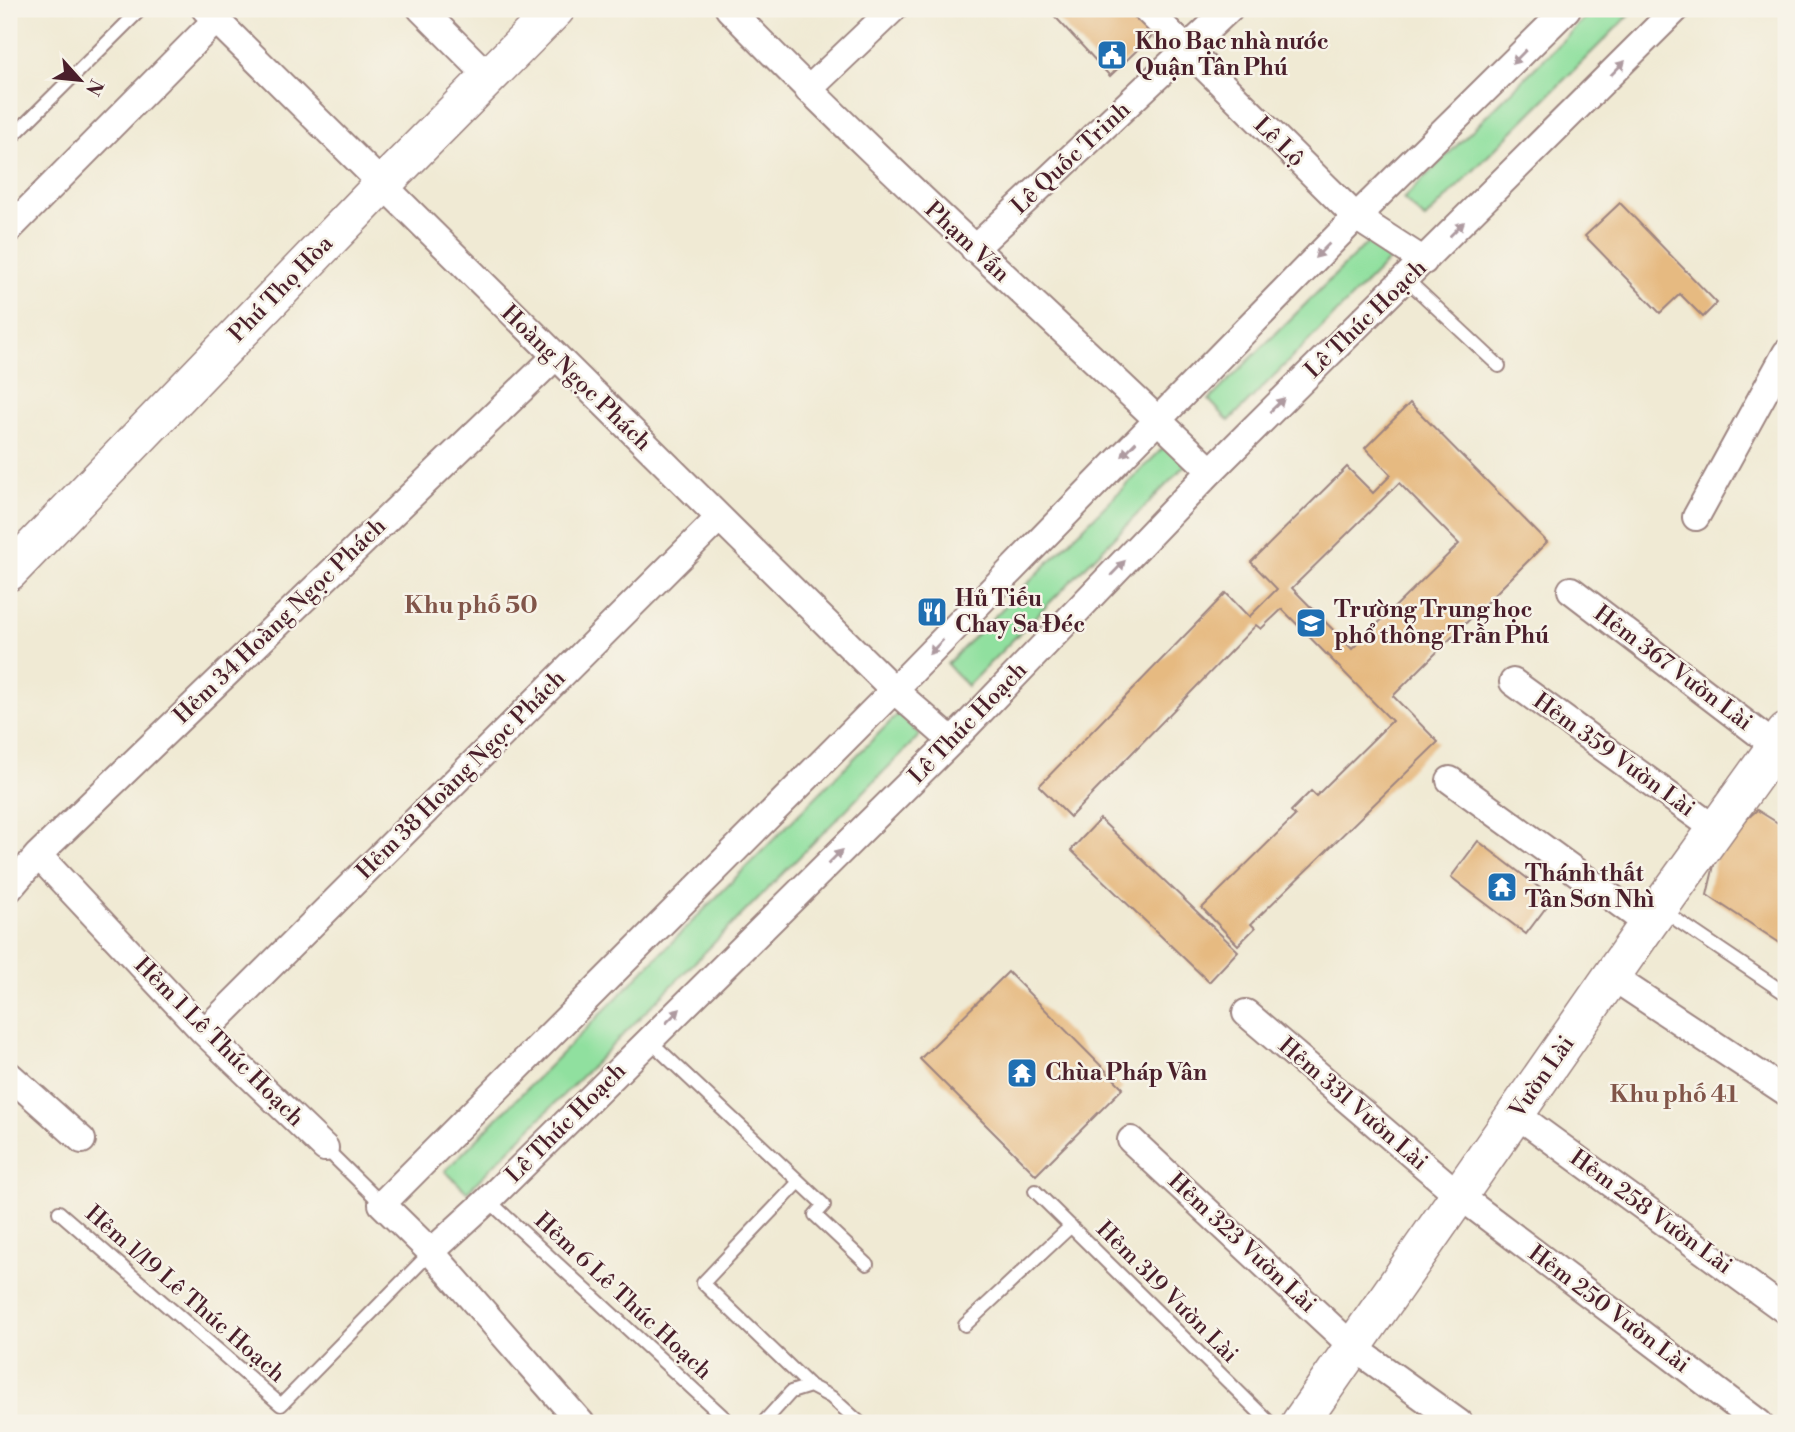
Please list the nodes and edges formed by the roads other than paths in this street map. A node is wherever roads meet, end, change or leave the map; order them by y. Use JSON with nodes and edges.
{"nodes":[{"id":1,"x":141,"y":9,"type":"edge"},
{"id":2,"x":421,"y":9,"type":"edge"},
{"id":3,"x":556,"y":9,"type":"edge"},
{"id":4,"x":729,"y":9,"type":"edge"},
{"id":5,"x":893,"y":9,"type":"edge"},
{"id":6,"x":1146,"y":9,"type":"edge"},
{"id":7,"x":1229,"y":9,"type":"edge"},
{"id":8,"x":1567,"y":9,"type":"edge"},
{"id":9,"x":1676,"y":9,"type":"edge"},
{"id":10,"x":210,"y":14,"type":"edge"},
{"id":11,"x":1186,"y":51,"type":"junction"},
{"id":12,"x":489,"y":77,"type":"junction"},
{"id":13,"x":808,"y":90,"type":"junction"},
{"id":14,"x":9,"y":140,"type":"edge"},
{"id":15,"x":381,"y":186,"type":"junction"},
{"id":16,"x":1356,"y":217,"type":"junction"},
{"id":17,"x":9,"y":229,"type":"edge"},
{"id":18,"x":974,"y":249,"type":"junction"},
{"id":19,"x":1415,"y":270,"type":"junction"},
{"id":20,"x":1786,"y":353,"type":"edge"},
{"id":21,"x":555,"y":357,"type":"junction"},
{"id":22,"x":1499,"y":366,"type":"dead end"},
{"id":23,"x":1157,"y":419,"type":"junction"},
{"id":24,"x":1211,"y":471,"type":"junction"},
{"id":25,"x":1696,"y":517,"type":"dead end"},
{"id":26,"x":719,"y":518,"type":"junction"},
{"id":27,"x":9,"y":572,"type":"edge"},
{"id":28,"x":1571,"y":590,"type":"dead end"},
{"id":29,"x":1513,"y":682,"type":"dead end"},
{"id":30,"x":894,"y":690,"type":"junction"},
{"id":31,"x":1781,"y":739,"type":"edge"},
{"id":32,"x":952,"y":741,"type":"junction"},
{"id":33,"x":1450,"y":780,"type":"dead end"},
{"id":34,"x":1715,"y":829,"type":"junction"},
{"id":35,"x":38,"y":855,"type":"junction"},
{"id":36,"x":9,"y":889,"type":"edge"},
{"id":37,"x":1655,"y":916,"type":"junction"},
{"id":38,"x":1611,"y":976,"type":"junction"},
{"id":39,"x":1786,"y":994,"type":"edge"},
{"id":40,"x":1246,"y":1013,"type":"dead end"},
{"id":41,"x":204,"y":1032,"type":"junction"},
{"id":42,"x":649,"y":1040,"type":"junction"},
{"id":43,"x":9,"y":1074,"type":"edge"},
{"id":44,"x":1786,"y":1092,"type":"edge"},
{"id":45,"x":1516,"y":1114,"type":"junction"},
{"id":46,"x":82,"y":1140,"type":"dead end"},
{"id":47,"x":1131,"y":1140,"type":"dead end"},
{"id":48,"x":325,"y":1148,"type":"joint"},
{"id":49,"x":799,"y":1182,"type":"junction"},
{"id":50,"x":1035,"y":1191,"type":"dead end"},
{"id":51,"x":1460,"y":1196,"type":"junction"},
{"id":52,"x":488,"y":1200,"type":"junction"},
{"id":53,"x":382,"y":1204,"type":"junction"},
{"id":54,"x":59,"y":1212,"type":"dead end"},
{"id":55,"x":1071,"y":1226,"type":"junction"},
{"id":56,"x":431,"y":1252,"type":"junction"},
{"id":57,"x":867,"y":1264,"type":"dead end"},
{"id":58,"x":1786,"y":1311,"type":"edge"},
{"id":59,"x":965,"y":1325,"type":"dead end"},
{"id":60,"x":1353,"y":1347,"type":"junction"},
{"id":61,"x":810,"y":1386,"type":"junction"},
{"id":62,"x":572,"y":1420,"type":"edge"},
{"id":63,"x":730,"y":1423,"type":"edge"},
{"id":64,"x":763,"y":1423,"type":"edge"},
{"id":65,"x":860,"y":1423,"type":"edge"},
{"id":66,"x":1270,"y":1423,"type":"edge"},
{"id":67,"x":1300,"y":1423,"type":"edge"},
{"id":68,"x":1459,"y":1423,"type":"edge"},
{"id":69,"x":1759,"y":1423,"type":"edge"}],
"edges":[{"from":1,"to":14,"type":"lane"},
{"from":2,"to":12,"type":"street"},
{"from":3,"to":12,"type":"street","name":"Phú Thọ Hòa"},
{"from":4,"to":13,"type":"street","name":"Phạm Vấn"},
{"from":5,"to":13,"type":"street"},
{"from":6,"to":11,"type":"street","name":"Lê Lộ"},
{"from":7,"to":11,"type":"street","name":"Lê Quốc Trinh"},
{"from":8,"to":16,"type":"street","one_way":true},
{"from":19,"to":9,"type":"street","name":"Lê Thúc Hoạch","one_way":true},
{"from":10,"to":15,"type":"street","name":"Hoàng Ngọc Phách"},
{"from":10,"to":17,"type":"street"},
{"from":11,"to":16,"type":"street","name":"Lê Lộ"},
{"from":11,"to":18,"type":"street","name":"Lê Quốc Trinh"},
{"from":12,"to":15,"type":"street","name":"Phú Thọ Hòa"},
{"from":13,"to":18,"type":"street","name":"Phạm Vấn"},
{"from":15,"to":21,"type":"street","name":"Hoàng Ngọc Phách"},
{"from":15,"to":27,"type":"street","name":"Phú Thọ Hòa"},
{"from":16,"to":19,"type":"street","name":"Lê Lộ"},
{"from":16,"to":23,"type":"street","one_way":true},
{"from":18,"to":23,"type":"street","name":"Phạm Vấn"},
{"from":19,"to":22,"type":"lane"},
{"from":24,"to":19,"type":"street","name":"Lê Thúc Hoạch","one_way":true},
{"from":20,"to":25,"type":"street"},
{"from":21,"to":26,"type":"street","name":"Hoàng Ngọc Phách"},
{"from":21,"to":35,"type":"street","name":"Hẻm 34 Hoàng Ngọc Phách"},
{"from":23,"to":24,"type":"street","name":"Phạm Vấn"},
{"from":23,"to":30,"type":"street","one_way":true},
{"from":32,"to":24,"type":"street","name":"Lê Thúc Hoạch","one_way":true},
{"from":26,"to":30,"type":"street","name":"Hoàng Ngọc Phách"},
{"from":26,"to":41,"type":"street","name":"Hẻm 38 Hoàng Ngọc Phách"},
{"from":28,"to":31,"type":"street","name":"Hẻm 367 Vườn Lài"},
{"from":29,"to":34,"type":"street","name":"Hẻm 359 Vườn Lài"},
{"from":30,"to":32,"type":"street","name":"Hoàng Ngọc Phách"},
{"from":30,"to":53,"type":"street"},
{"from":31,"to":34,"type":"street","name":"Vườn Lài"},
{"from":42,"to":32,"type":"street","name":"Lê Thúc Hoạch","one_way":true},
{"from":33,"to":37,"type":"street"},
{"from":34,"to":37,"type":"street","name":"Vườn Lài"},
{"from":35,"to":36,"type":"street","name":"Hẻm 34 Hoàng Ngọc Phách"},
{"from":35,"to":41,"type":"street","name":"Hẻm 1 Lê Thúc Hoạch"},
{"from":37,"to":38,"type":"street","name":"Vườn Lài"},
{"from":37,"to":39,"type":"lane"},
{"from":38,"to":44,"type":"street"},
{"from":38,"to":45,"type":"street","name":"Vườn Lài"},
{"from":40,"to":51,"type":"street","name":"Hẻm 331 Vườn Lài"},
{"from":41,"to":48,"type":"street","name":"Hẻm 1 Lê Thúc Hoạch"},
{"from":42,"to":49,"type":"lane"},
{"from":42,"to":52,"type":"street","name":"Lê Thúc Hoạch"},
{"from":43,"to":46,"type":"street"},
{"from":45,"to":51,"type":"street","name":"Vườn Lài"},
{"from":45,"to":58,"type":"street","name":"Hẻm 258 Vườn Lài"},
{"from":47,"to":60,"type":"street","name":"Hẻm 323 Vườn Lài"},
{"from":48,"to":53,"type":"lane","name":"Hẻm 1 Lê Thúc Hoạch"},
{"from":49,"to":57,"type":"lane"},
{"from":49,"to":61,"type":"lane"},
{"from":50,"to":55,"type":"lane","name":"Hẻm 319 Vườn Lài"},
{"from":51,"to":60,"type":"street","name":"Vườn Lài"},
{"from":51,"to":69,"type":"street","name":"Hẻm 250 Vườn Lài"},
{"from":52,"to":56,"type":"street","name":"Lê Thúc Hoạch"},
{"from":52,"to":63,"type":"lane","name":"Hẻm 6 Lê Thúc Hoạch"},
{"from":53,"to":56,"type":"street","name":"Hẻm 1 Lê Thúc Hoạch"},
{"from":54,"to":56,"type":"lane","name":"Hẻm 1/19 Lê Thúc Hoạch"},
{"from":55,"to":59,"type":"lane"},
{"from":55,"to":66,"type":"lane","name":"Hẻm 319 Vườn Lài"},
{"from":56,"to":62,"type":"street","name":"Hẻm 1 Lê Thúc Hoạch"},
{"from":60,"to":67,"type":"street","name":"Vườn Lài"},
{"from":60,"to":68,"type":"street","name":"Hẻm 323 Vườn Lài"},
{"from":61,"to":64,"type":"lane"},
{"from":61,"to":65,"type":"lane"}]}
